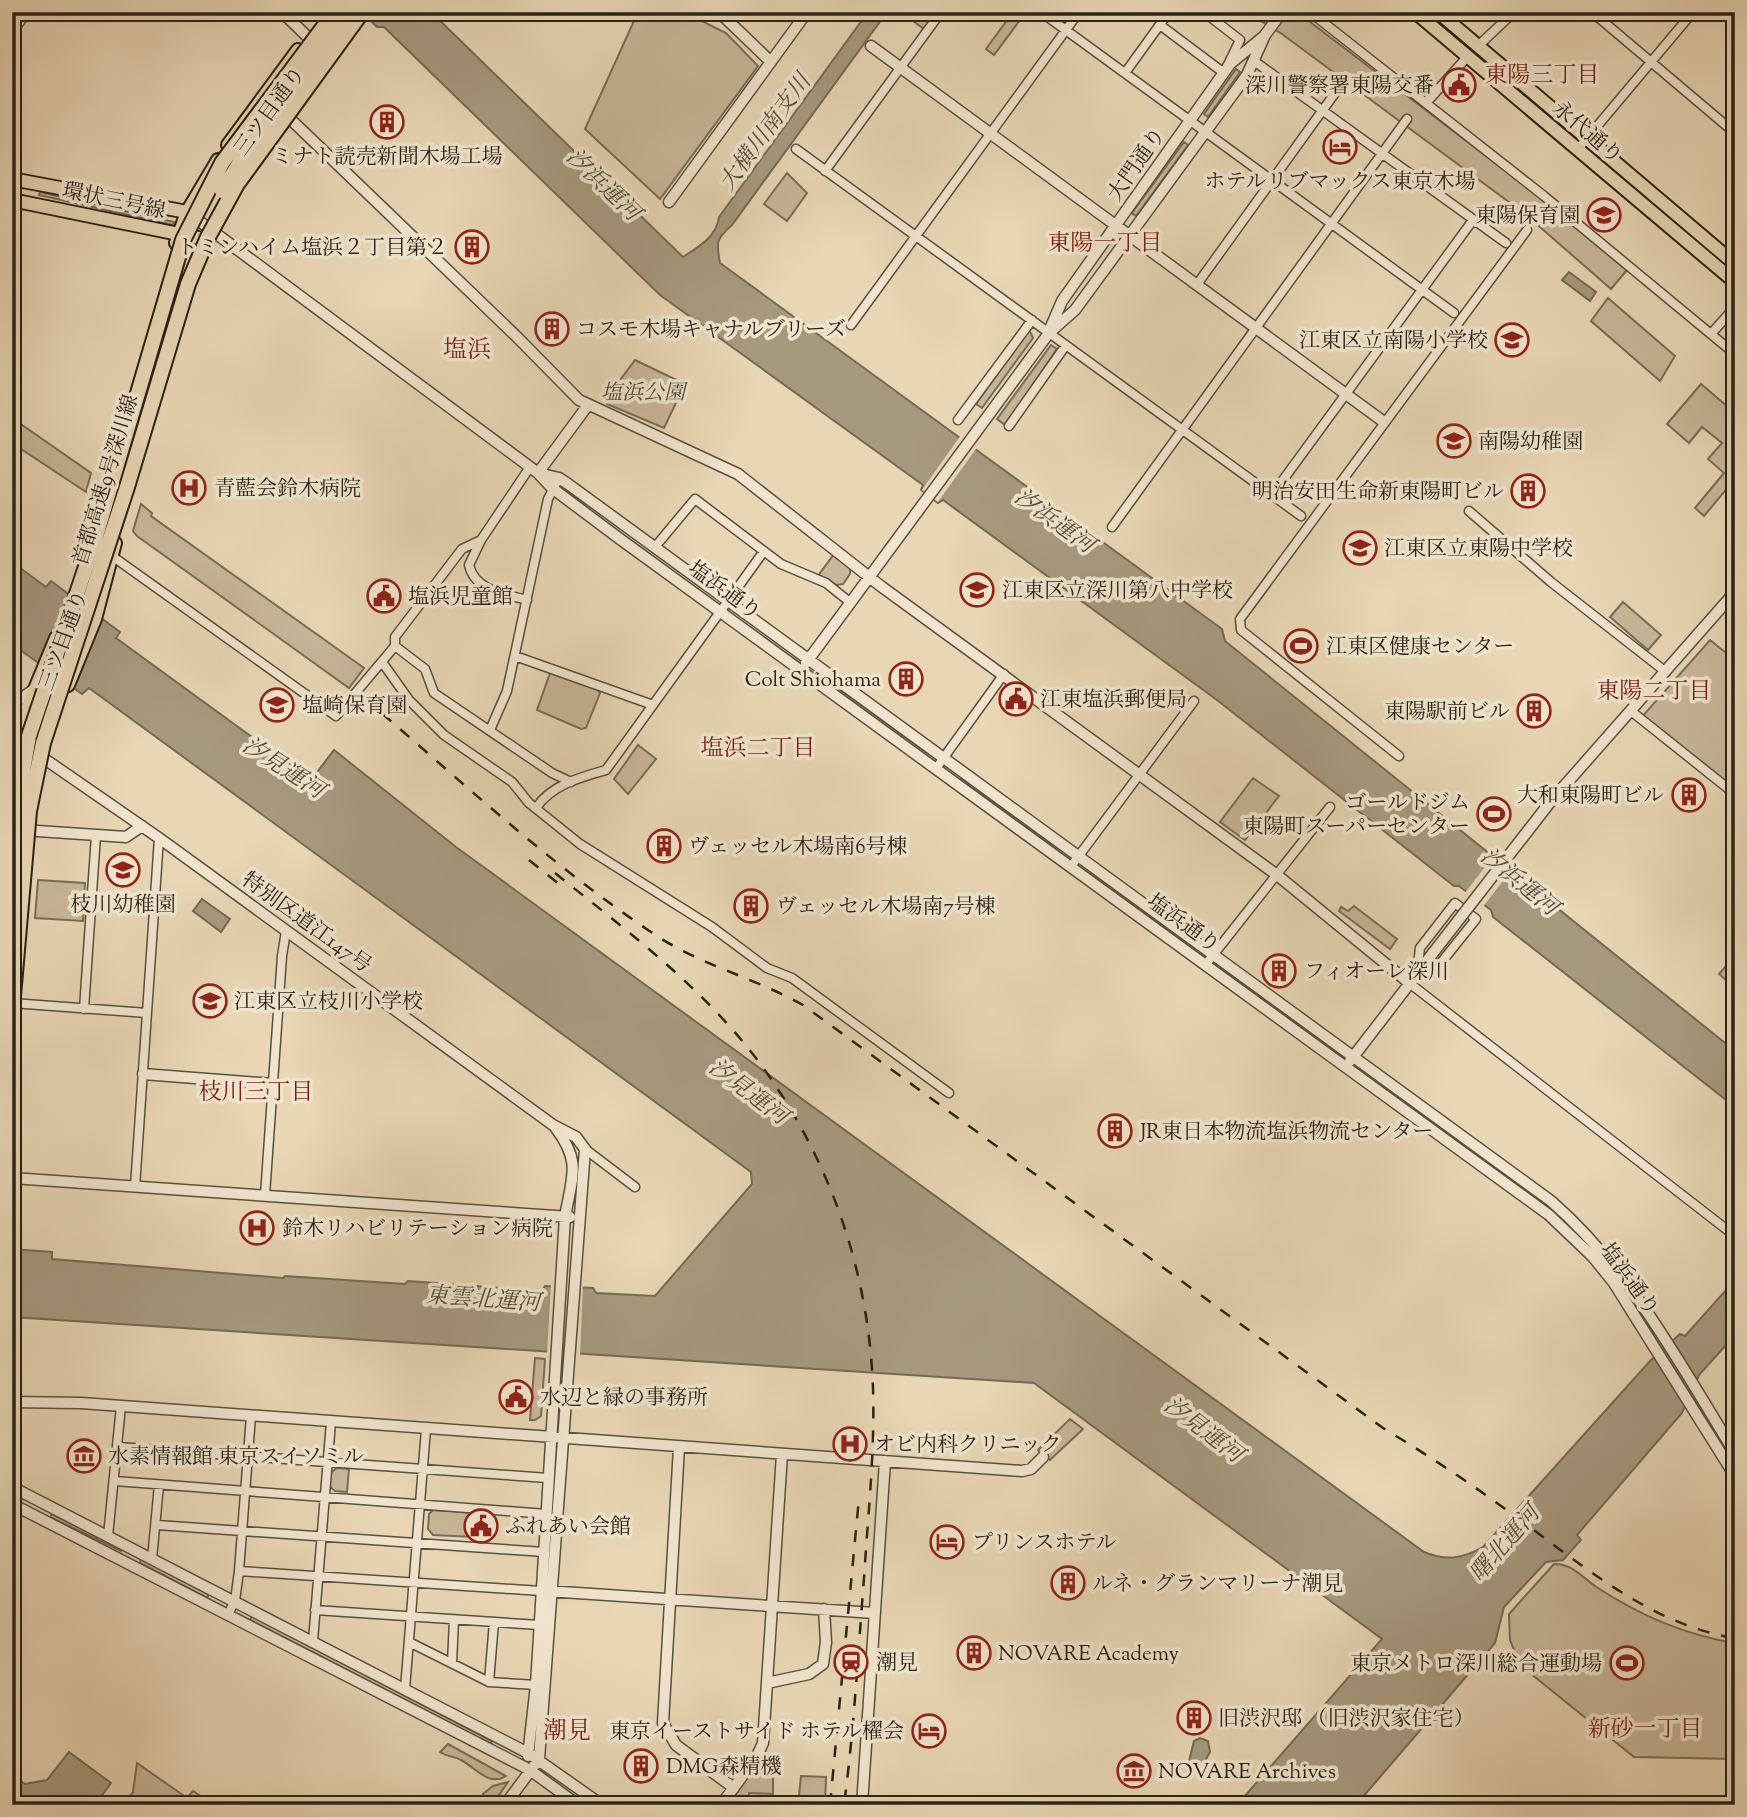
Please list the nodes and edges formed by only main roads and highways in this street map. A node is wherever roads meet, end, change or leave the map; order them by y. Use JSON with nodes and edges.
{"nodes":[{"id":1,"x":327,"y":12,"type":"edge"},
{"id":2,"x":335,"y":12,"type":"edge"},
{"id":3,"x":348,"y":12,"type":"edge"},
{"id":4,"x":1415,"y":12,"type":"edge"},
{"id":5,"x":1438,"y":12,"type":"edge"},
{"id":6,"x":364,"y":14,"type":"edge"},
{"id":7,"x":1582,"y":143,"type":"junction"},
{"id":8,"x":12,"y":179,"type":"edge"},
{"id":9,"x":12,"y":200,"type":"edge"},
{"id":10,"x":187,"y":212,"type":"junction"},
{"id":11,"x":179,"y":233,"type":"junction"},
{"id":12,"x":211,"y":236,"type":"junction"},
{"id":13,"x":1735,"y":264,"type":"edge"},
{"id":14,"x":1735,"y":282,"type":"edge"},
{"id":15,"x":127,"y":487,"type":"junction"},
{"id":16,"x":14,"y":743,"type":"edge"},
{"id":17,"x":12,"y":770,"type":"edge"},
{"id":18,"x":16,"y":831,"type":"edge"},
{"id":19,"x":12,"y":1005,"type":"edge"}],
"edges":[{"from":1,"to":10,"type":"main road","name":"三ツ目通り"},
{"from":2,"to":18,"type":"highway","name":"首都高速9号深川線","bridge":true},
{"from":3,"to":15,"type":"highway","bridge":true},
{"from":4,"to":7,"type":"main road","name":"永代通り"},
{"from":5,"to":7,"type":"main road","name":"永代通り"},
{"from":6,"to":12,"type":"main road","name":"三ツ目通り"},
{"from":6,"to":15,"type":"highway","name":"首都高速9号深川線","bridge":true},
{"from":7,"to":13,"type":"main road","name":"永代通り"},
{"from":7,"to":14,"type":"main road","name":"永代通り"},
{"from":8,"to":10,"type":"main road","name":"環状三号線"},
{"from":9,"to":11,"type":"main road","name":"環状三号線"},
{"from":10,"to":11,"type":"main road","name":"三ツ目通り"},
{"from":11,"to":12,"type":"main road","name":"環状三号線"},
{"from":11,"to":16,"type":"main road","name":"三ツ目通り","bridge":true},
{"from":12,"to":18,"type":"main road","name":"三ツ目通り"},
{"from":15,"to":19,"type":"highway","name":"首都高速9号深川線","bridge":true},
{"from":16,"to":17,"type":"main road","name":"三ツ目通り"},
{"from":18,"to":19,"type":"main road","name":"三ツ目通り"}]}
